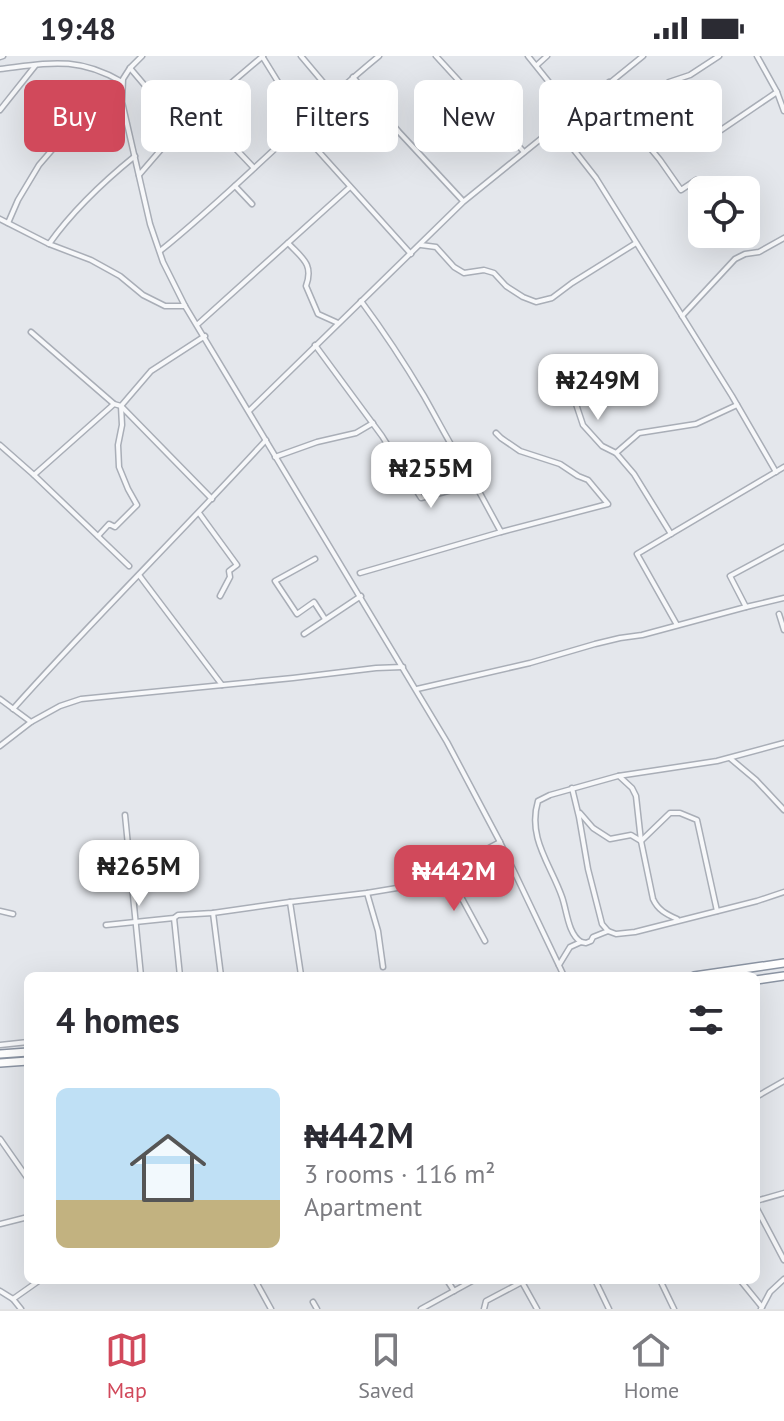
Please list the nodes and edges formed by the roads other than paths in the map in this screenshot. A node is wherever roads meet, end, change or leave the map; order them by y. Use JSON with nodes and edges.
{"nodes":[{"id":1,"x":142,"y":56,"type":"edge"},
{"id":2,"x":262,"y":56,"type":"edge"},
{"id":3,"x":301,"y":56,"type":"edge"},
{"id":4,"x":379,"y":56,"type":"edge"},
{"id":5,"x":436,"y":56,"type":"edge"},
{"id":6,"x":528,"y":56,"type":"edge"},
{"id":7,"x":547,"y":56,"type":"edge"},
{"id":8,"x":643,"y":56,"type":"edge"},
{"id":9,"x":719,"y":56,"type":"edge"},
{"id":10,"x":757,"y":56,"type":"edge"},
{"id":11,"x":37,"y":64,"type":"junction"},
{"id":12,"x":536,"y":66,"type":"junction"},
{"id":13,"x":130,"y":68,"type":"junction"},
{"id":14,"x":0,"y":69,"type":"edge"},
{"id":15,"x":353,"y":77,"type":"junction"},
{"id":16,"x":119,"y":80,"type":"edge"},
{"id":17,"x":123,"y":80,"type":"edge"},
{"id":18,"x":234,"y":80,"type":"edge"},
{"id":19,"x":277,"y":80,"type":"edge"},
{"id":20,"x":321,"y":80,"type":"edge"},
{"id":21,"x":349,"y":80,"type":"edge"},
{"id":22,"x":547,"y":80,"type":"edge"},
{"id":23,"x":612,"y":80,"type":"edge"},
{"id":24,"x":675,"y":80,"type":"edge"},
{"id":25,"x":141,"y":81,"type":"edge"},
{"id":26,"x":777,"y":92,"type":"junction"},
{"id":27,"x":782,"y":103,"type":"edge"},
{"id":28,"x":0,"y":110,"type":"edge"},
{"id":29,"x":784,"y":111,"type":"edge"},
{"id":30,"x":125,"y":114,"type":"edge"},
{"id":31,"x":722,"y":129,"type":"edge"},
{"id":32,"x":539,"y":140,"type":"edge"},
{"id":33,"x":50,"y":152,"type":"edge"},
{"id":34,"x":159,"y":152,"type":"edge"},
{"id":35,"x":239,"y":152,"type":"edge"},
{"id":36,"x":272,"y":152,"type":"edge"},
{"id":37,"x":319,"y":152,"type":"edge"},
{"id":38,"x":524,"y":152,"type":"junction"},
{"id":39,"x":576,"y":152,"type":"edge"},
{"id":40,"x":653,"y":152,"type":"edge"},
{"id":41,"x":135,"y":156,"type":"junction"},
{"id":42,"x":254,"y":168,"type":"junction"},
{"id":43,"x":139,"y":175,"type":"junction"},
{"id":44,"x":688,"y":185,"type":"edge"},
{"id":45,"x":235,"y":186,"type":"junction"},
{"id":46,"x":350,"y":187,"type":"junction"},
{"id":47,"x":463,"y":202,"type":"junction"},
{"id":48,"x":252,"y":204,"type":"dead end"},
{"id":49,"x":0,"y":219,"type":"edge"},
{"id":50,"x":8,"y":223,"type":"junction"},
{"id":51,"x":784,"y":238,"type":"edge"},
{"id":52,"x":288,"y":243,"type":"junction"},
{"id":53,"x":636,"y":243,"type":"junction"},
{"id":54,"x":49,"y":244,"type":"junction"},
{"id":55,"x":419,"y":245,"type":"junction"},
{"id":56,"x":160,"y":251,"type":"junction"},
{"id":57,"x":411,"y":254,"type":"junction"},
{"id":58,"x":361,"y":301,"type":"junction"},
{"id":59,"x":185,"y":306,"type":"junction"},
{"id":60,"x":682,"y":316,"type":"junction"},
{"id":61,"x":338,"y":323,"type":"junction"},
{"id":62,"x":198,"y":324,"type":"junction"},
{"id":63,"x":31,"y":332,"type":"dead end"},
{"id":64,"x":205,"y":336,"type":"junction"},
{"id":65,"x":315,"y":345,"type":"junction"},
{"id":66,"x":574,"y":398,"type":"dead end"},
{"id":67,"x":114,"y":404,"type":"junction"},
{"id":68,"x":737,"y":405,"type":"junction"},
{"id":69,"x":121,"y":406,"type":"junction"},
{"id":70,"x":249,"y":411,"type":"junction"},
{"id":71,"x":373,"y":423,"type":"junction"},
{"id":72,"x":496,"y":433,"type":"dead end"},
{"id":73,"x":266,"y":440,"type":"junction"},
{"id":74,"x":0,"y":445,"type":"edge"},
{"id":75,"x":616,"y":453,"type":"junction"},
{"id":76,"x":275,"y":457,"type":"junction"},
{"id":77,"x":784,"y":467,"type":"edge"},
{"id":78,"x":776,"y":472,"type":"junction"},
{"id":79,"x":34,"y":475,"type":"junction"},
{"id":80,"x":475,"y":484,"type":"junction"},
{"id":81,"x":212,"y":499,"type":"junction"},
{"id":82,"x":199,"y":513,"type":"junction"},
{"id":83,"x":501,"y":532,"type":"junction"},
{"id":84,"x":671,"y":534,"type":"junction"},
{"id":85,"x":98,"y":536,"type":"junction"},
{"id":86,"x":784,"y":547,"type":"edge"},
{"id":87,"x":315,"y":559,"type":"dead end"},
{"id":88,"x":129,"y":566,"type":"dead end"},
{"id":89,"x":360,"y":573,"type":"dead end"},
{"id":90,"x":139,"y":574,"type":"junction"},
{"id":91,"x":220,"y":596,"type":"dead end"},
{"id":92,"x":361,"y":596,"type":"junction"},
{"id":93,"x":784,"y":598,"type":"edge"},
{"id":94,"x":746,"y":607,"type":"junction"},
{"id":95,"x":779,"y":614,"type":"dead end"},
{"id":96,"x":325,"y":619,"type":"junction"},
{"id":97,"x":677,"y":625,"type":"junction"},
{"id":98,"x":784,"y":630,"type":"edge"},
{"id":99,"x":304,"y":634,"type":"dead end"},
{"id":100,"x":403,"y":667,"type":"junction"},
{"id":101,"x":222,"y":685,"type":"junction"},
{"id":102,"x":417,"y":689,"type":"junction"},
{"id":103,"x":0,"y":699,"type":"edge"},
{"id":104,"x":13,"y":709,"type":"junction"},
{"id":105,"x":31,"y":722,"type":"junction"},
{"id":106,"x":784,"y":743,"type":"edge"},
{"id":107,"x":0,"y":746,"type":"edge"},
{"id":108,"x":730,"y":758,"type":"junction"},
{"id":109,"x":618,"y":776,"type":"junction"},
{"id":110,"x":572,"y":788,"type":"junction"},
{"id":111,"x":784,"y":810,"type":"edge"},
{"id":112,"x":578,"y":811,"type":"junction"},
{"id":113,"x":125,"y":815,"type":"dead end"},
{"id":114,"x":641,"y":841,"type":"junction"},
{"id":115,"x":500,"y":842,"type":"junction"},
{"id":116,"x":447,"y":871,"type":"junction"},
{"id":117,"x":784,"y":892,"type":"edge"},
{"id":118,"x":367,"y":893,"type":"junction"},
{"id":119,"x":290,"y":902,"type":"junction"},
{"id":120,"x":0,"y":911,"type":"edge"},
{"id":121,"x":717,"y":911,"type":"junction"},
{"id":122,"x":213,"y":913,"type":"junction"},
{"id":123,"x":13,"y":914,"type":"dead end"},
{"id":124,"x":174,"y":918,"type":"junction"},
{"id":125,"x":679,"y":920,"type":"junction"},
{"id":126,"x":135,"y":922,"type":"junction"},
{"id":127,"x":106,"y":925,"type":"dead end"},
{"id":128,"x":608,"y":931,"type":"junction"},
{"id":129,"x":485,"y":941,"type":"dead end"},
{"id":130,"x":581,"y":942,"type":"junction"},
{"id":131,"x":784,"y":963,"type":"edge"},
{"id":132,"x":559,"y":965,"type":"junction"},
{"id":133,"x":383,"y":967,"type":"dead end"},
{"id":134,"x":141,"y":972,"type":"edge"},
{"id":135,"x":180,"y":972,"type":"edge"},
{"id":136,"x":220,"y":972,"type":"edge"},
{"id":137,"x":301,"y":972,"type":"edge"},
{"id":138,"x":562,"y":972,"type":"edge"},
{"id":139,"x":722,"y":972,"type":"edge"},
{"id":140,"x":784,"y":976,"type":"edge"},
{"id":141,"x":760,"y":979,"type":"edge"},
{"id":142,"x":24,"y":1042,"type":"edge"},
{"id":143,"x":0,"y":1045,"type":"edge"},
{"id":144,"x":24,"y":1052,"type":"edge"},
{"id":145,"x":0,"y":1054,"type":"edge"},
{"id":146,"x":24,"y":1061,"type":"edge"},
{"id":147,"x":0,"y":1063,"type":"edge"},
{"id":148,"x":784,"y":1081,"type":"edge"},
{"id":149,"x":760,"y":1095,"type":"edge"},
{"id":150,"x":0,"y":1139,"type":"edge"},
{"id":151,"x":2,"y":1148,"type":"edge"},
{"id":152,"x":24,"y":1174,"type":"edge"},
{"id":153,"x":784,"y":1193,"type":"edge"},
{"id":154,"x":760,"y":1202,"type":"edge"},
{"id":155,"x":760,"y":1212,"type":"edge"},
{"id":156,"x":24,"y":1218,"type":"edge"},
{"id":157,"x":0,"y":1224,"type":"edge"},
{"id":158,"x":784,"y":1260,"type":"edge"},
{"id":159,"x":784,"y":1279,"type":"edge"},
{"id":160,"x":34,"y":1284,"type":"edge"},
{"id":161,"x":257,"y":1284,"type":"edge"},
{"id":162,"x":450,"y":1284,"type":"edge"},
{"id":163,"x":467,"y":1284,"type":"edge"},
{"id":164,"x":517,"y":1284,"type":"edge"},
{"id":165,"x":524,"y":1284,"type":"edge"},
{"id":166,"x":597,"y":1284,"type":"edge"},
{"id":167,"x":662,"y":1284,"type":"edge"},
{"id":168,"x":743,"y":1284,"type":"edge"},
{"id":169,"x":0,"y":1291,"type":"edge"},
{"id":170,"x":454,"y":1291,"type":"junction"},
{"id":171,"x":13,"y":1299,"type":"junction"},
{"id":172,"x":313,"y":1302,"type":"dead end"},
{"id":173,"x":761,"y":1308,"type":"edge"},
{"id":174,"x":21,"y":1309,"type":"edge"},
{"id":175,"x":271,"y":1309,"type":"edge"},
{"id":176,"x":317,"y":1309,"type":"edge"},
{"id":177,"x":421,"y":1309,"type":"edge"},
{"id":178,"x":484,"y":1309,"type":"edge"},
{"id":179,"x":537,"y":1309,"type":"edge"},
{"id":180,"x":609,"y":1309,"type":"edge"},
{"id":181,"x":674,"y":1309,"type":"edge"}],
"edges":[{"from":1,"to":13,"type":"street"},
{"from":2,"to":18,"type":"street"},
{"from":2,"to":19,"type":"street"},
{"from":3,"to":20,"type":"street"},
{"from":4,"to":15,"type":"street"},
{"from":5,"to":38,"type":"street"},
{"from":6,"to":12,"type":"street"},
{"from":7,"to":12,"type":"street"},
{"from":8,"to":23,"type":"street"},
{"from":9,"to":24,"type":"street"},
{"from":10,"to":26,"type":"street"},
{"from":11,"to":14,"type":"street"},
{"from":11,"to":16,"type":"street"},
{"from":11,"to":28,"type":"street"},
{"from":12,"to":22,"type":"street"},
{"from":13,"to":17,"type":"street"},
{"from":13,"to":25,"type":"street"},
{"from":15,"to":21,"type":"street"},
{"from":15,"to":47,"type":"street"},
{"from":26,"to":27,"type":"street"},
{"from":26,"to":31,"type":"street"},
{"from":27,"to":29,"type":"street"},
{"from":30,"to":41,"type":"street"},
{"from":32,"to":38,"type":"street"},
{"from":33,"to":50,"type":"street"},
{"from":34,"to":43,"type":"street"},
{"from":35,"to":42,"type":"street"},
{"from":36,"to":42,"type":"street"},
{"from":37,"to":46,"type":"street"},
{"from":38,"to":47,"type":"street"},
{"from":39,"to":53,"type":"street"},
{"from":40,"to":44,"type":"street"},
{"from":41,"to":43,"type":"street"},
{"from":41,"to":54,"type":"street"},
{"from":42,"to":45,"type":"street"},
{"from":43,"to":56,"type":"street"},
{"from":45,"to":48,"type":"street"},
{"from":45,"to":56,"type":"street"},
{"from":46,"to":52,"type":"street"},
{"from":46,"to":57,"type":"street"},
{"from":47,"to":55,"type":"street"},
{"from":49,"to":50,"type":"street"},
{"from":50,"to":54,"type":"street"},
{"from":51,"to":60,"type":"street"},
{"from":52,"to":61,"type":"street"},
{"from":52,"to":62,"type":"street"},
{"from":53,"to":55,"type":"street"},
{"from":53,"to":60,"type":"street"},
{"from":54,"to":59,"type":"street"},
{"from":55,"to":57,"type":"street"},
{"from":56,"to":59,"type":"street"},
{"from":57,"to":58,"type":"street"},
{"from":58,"to":61,"type":"street"},
{"from":58,"to":80,"type":"street"},
{"from":59,"to":62,"type":"street"},
{"from":60,"to":68,"type":"street"},
{"from":61,"to":65,"type":"street"},
{"from":62,"to":64,"type":"street"},
{"from":63,"to":67,"type":"street"},
{"from":64,"to":69,"type":"street"},
{"from":64,"to":70,"type":"street"},
{"from":65,"to":70,"type":"street"},
{"from":65,"to":71,"type":"street"},
{"from":66,"to":75,"type":"street"},
{"from":67,"to":69,"type":"street"},
{"from":67,"to":79,"type":"street"},
{"from":68,"to":75,"type":"street"},
{"from":68,"to":78,"type":"street"},
{"from":69,"to":81,"type":"street"},
{"from":69,"to":85,"type":"street"},
{"from":70,"to":73,"type":"street"},
{"from":71,"to":76,"type":"street"},
{"from":71,"to":80,"type":"street"},
{"from":72,"to":83,"type":"street"},
{"from":73,"to":76,"type":"street"},
{"from":73,"to":81,"type":"street"},
{"from":74,"to":79,"type":"street"},
{"from":75,"to":84,"type":"street"},
{"from":76,"to":92,"type":"street"},
{"from":77,"to":78,"type":"street"},
{"from":78,"to":84,"type":"street"},
{"from":79,"to":85,"type":"street"},
{"from":80,"to":83,"type":"street"},
{"from":81,"to":82,"type":"street"},
{"from":82,"to":90,"type":"street"},
{"from":82,"to":91,"type":"street"},
{"from":83,"to":89,"type":"street"},
{"from":84,"to":97,"type":"street"},
{"from":85,"to":88,"type":"street"},
{"from":86,"to":94,"type":"street"},
{"from":87,"to":96,"type":"street"},
{"from":90,"to":101,"type":"street"},
{"from":90,"to":104,"type":"street"},
{"from":92,"to":96,"type":"street"},
{"from":92,"to":100,"type":"street"},
{"from":93,"to":94,"type":"street"},
{"from":94,"to":97,"type":"street"},
{"from":95,"to":98,"type":"street"},
{"from":96,"to":99,"type":"street"},
{"from":97,"to":102,"type":"street"},
{"from":100,"to":101,"type":"street"},
{"from":100,"to":102,"type":"street"},
{"from":101,"to":105,"type":"street"},
{"from":102,"to":115,"type":"street"},
{"from":103,"to":104,"type":"street"},
{"from":104,"to":105,"type":"street"},
{"from":105,"to":107,"type":"street"},
{"from":106,"to":108,"type":"street"},
{"from":108,"to":109,"type":"street"},
{"from":108,"to":111,"type":"street"},
{"from":109,"to":110,"type":"street"},
{"from":109,"to":114,"type":"street"},
{"from":110,"to":112,"type":"street"},
{"from":110,"to":130,"type":"street"},
{"from":112,"to":114,"type":"street"},
{"from":112,"to":128,"type":"street"},
{"from":113,"to":126,"type":"street"},
{"from":114,"to":121,"type":"street"},
{"from":114,"to":125,"type":"street"},
{"from":115,"to":116,"type":"street"},
{"from":115,"to":132,"type":"street"},
{"from":116,"to":118,"type":"street"},
{"from":116,"to":129,"type":"street"},
{"from":117,"to":121,"type":"street"},
{"from":118,"to":119,"type":"street"},
{"from":118,"to":133,"type":"street"},
{"from":119,"to":122,"type":"street"},
{"from":119,"to":137,"type":"street"},
{"from":120,"to":123,"type":"street"},
{"from":121,"to":125,"type":"street"},
{"from":122,"to":124,"type":"street"},
{"from":122,"to":136,"type":"street"},
{"from":124,"to":126,"type":"street"},
{"from":124,"to":135,"type":"street"},
{"from":125,"to":128,"type":"street"},
{"from":126,"to":127,"type":"street"},
{"from":126,"to":134,"type":"street"},
{"from":128,"to":130,"type":"street"},
{"from":130,"to":132,"type":"street"},
{"from":131,"to":139,"type":"highway"},
{"from":132,"to":138,"type":"street"},
{"from":140,"to":141,"type":"highway"},
{"from":142,"to":143,"type":"street"},
{"from":144,"to":145,"type":"highway"},
{"from":146,"to":147,"type":"highway"},
{"from":148,"to":149,"type":"street"},
{"from":150,"to":151,"type":"street"},
{"from":151,"to":152,"type":"street"},
{"from":153,"to":154,"type":"street"},
{"from":155,"to":158,"type":"street"},
{"from":156,"to":157,"type":"street"},
{"from":159,"to":173,"type":"street"},
{"from":160,"to":171,"type":"street"},
{"from":161,"to":175,"type":"street"},
{"from":162,"to":170,"type":"street"},
{"from":163,"to":170,"type":"street"},
{"from":164,"to":178,"type":"street"},
{"from":165,"to":179,"type":"street"},
{"from":166,"to":180,"type":"street"},
{"from":167,"to":181,"type":"street"},
{"from":168,"to":173,"type":"street"},
{"from":169,"to":171,"type":"street"},
{"from":170,"to":177,"type":"street"},
{"from":171,"to":174,"type":"street"},
{"from":172,"to":176,"type":"street"}]}
